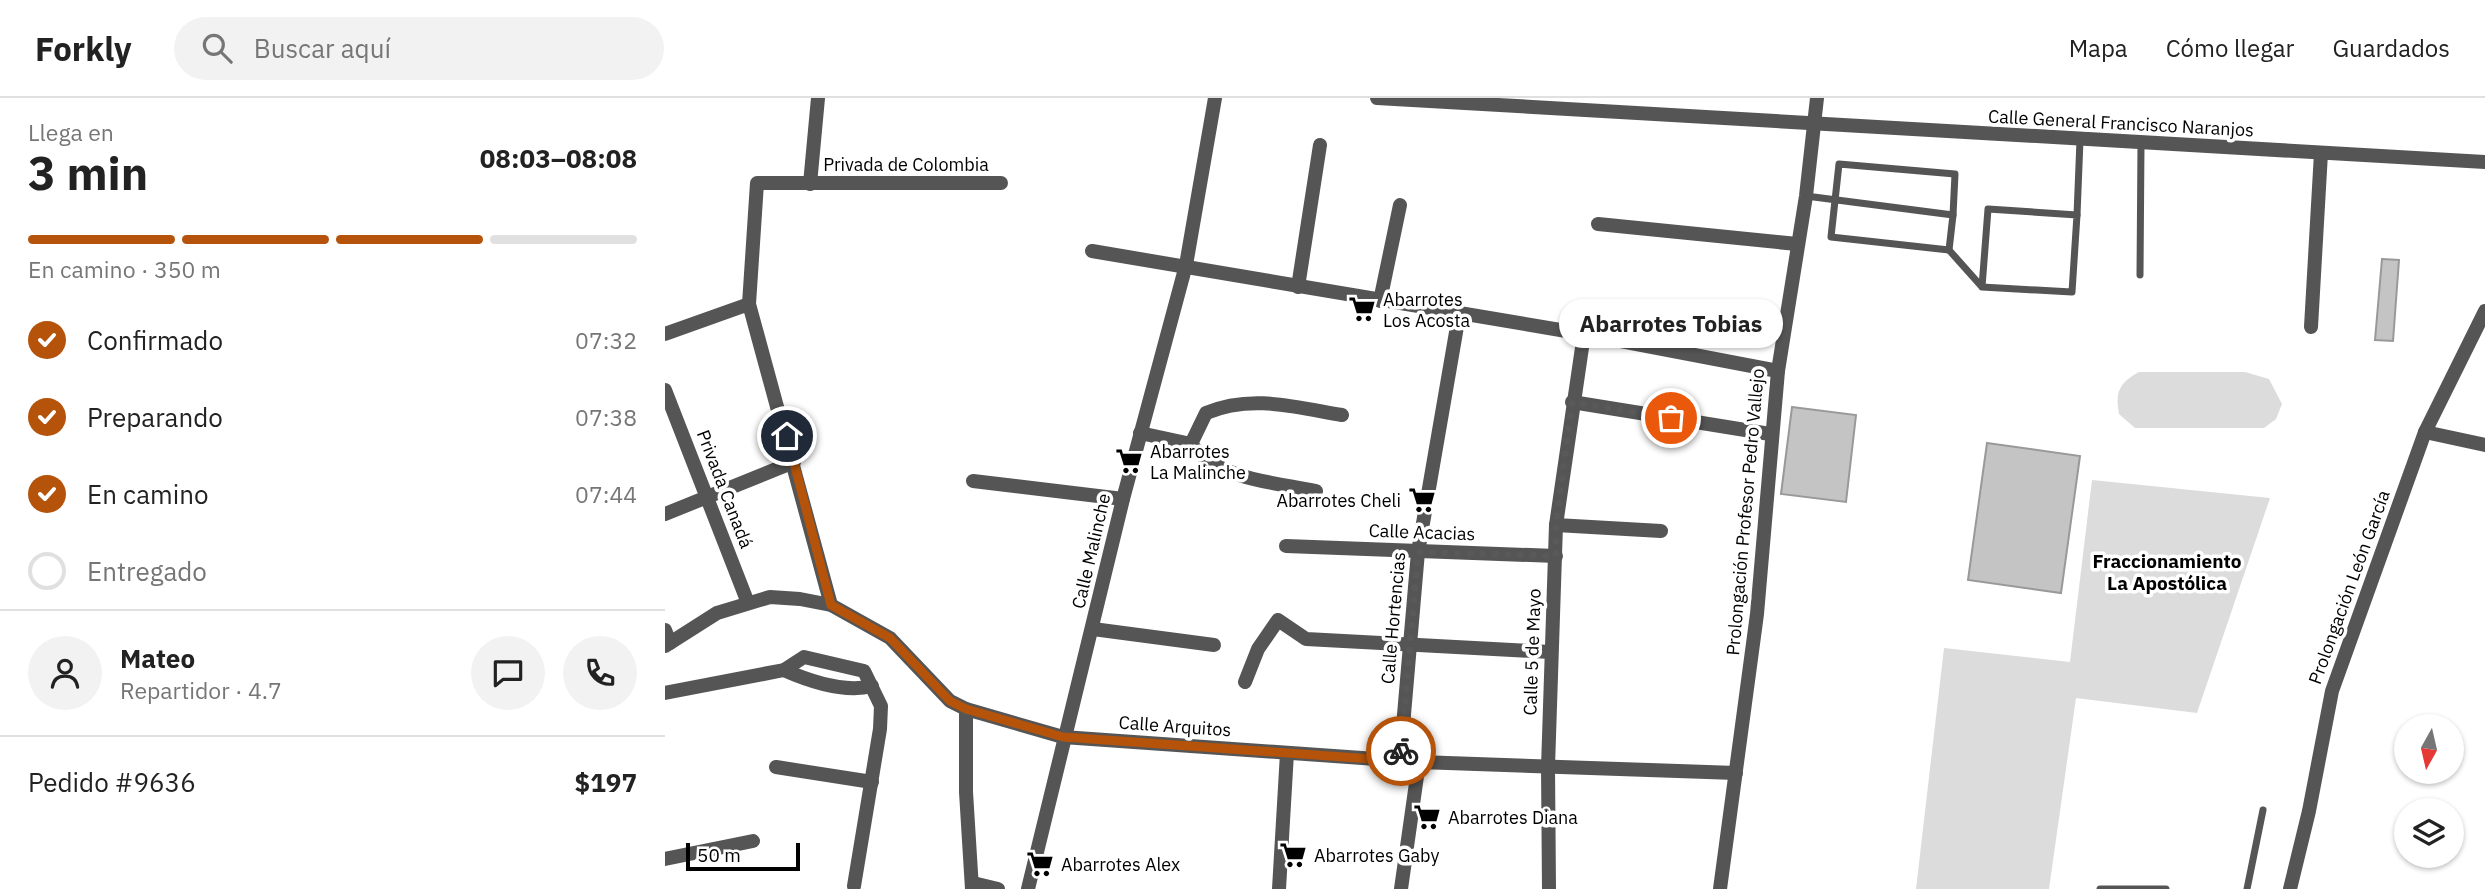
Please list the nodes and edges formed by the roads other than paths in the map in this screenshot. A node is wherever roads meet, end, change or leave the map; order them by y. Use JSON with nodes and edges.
{"nodes":[{"id":1,"x":818,"y":98,"type":"edge"},
{"id":2,"x":1215,"y":98,"type":"edge"},
{"id":3,"x":1377,"y":98,"type":"edge"},
{"id":4,"x":1817,"y":98,"type":"edge"},
{"id":5,"x":1816,"y":126,"type":"junction"},
{"id":6,"x":2080,"y":141,"type":"junction"},
{"id":7,"x":2141,"y":144,"type":"junction"},
{"id":8,"x":1320,"y":145,"type":"dead end"},
{"id":9,"x":2321,"y":153,"type":"junction"},
{"id":10,"x":2485,"y":162,"type":"edge"},
{"id":11,"x":1001,"y":183,"type":"dead end"},
{"id":12,"x":810,"y":184,"type":"junction"},
{"id":13,"x":1807,"y":196,"type":"junction"},
{"id":14,"x":1833,"y":200,"type":"junction"},
{"id":15,"x":1400,"y":205,"type":"dead end"},
{"id":16,"x":1953,"y":215,"type":"junction"},
{"id":17,"x":2077,"y":215,"type":"junction"},
{"id":18,"x":1598,"y":224,"type":"dead end"},
{"id":19,"x":1797,"y":244,"type":"junction"},
{"id":20,"x":1949,"y":250,"type":"junction"},
{"id":21,"x":1092,"y":251,"type":"dead end"},
{"id":22,"x":1186,"y":265,"type":"junction"},
{"id":23,"x":2140,"y":275,"type":"dead end"},
{"id":24,"x":1298,"y":287,"type":"junction"},
{"id":25,"x":1982,"y":287,"type":"junction"},
{"id":26,"x":1380,"y":301,"type":"junction"},
{"id":27,"x":749,"y":304,"type":"junction"},
{"id":28,"x":1459,"y":315,"type":"junction"},
{"id":29,"x":2483,"y":320,"type":"edge"},
{"id":30,"x":2311,"y":327,"type":"dead end"},
{"id":31,"x":665,"y":334,"type":"edge"},
{"id":32,"x":1584,"y":334,"type":"junction"},
{"id":33,"x":1778,"y":371,"type":"junction"},
{"id":34,"x":665,"y":390,"type":"edge"},
{"id":35,"x":1572,"y":402,"type":"junction"},
{"id":36,"x":1342,"y":415,"type":"dead end"},
{"id":37,"x":2425,"y":432,"type":"junction"},
{"id":38,"x":1140,"y":433,"type":"junction"},
{"id":39,"x":1770,"y":434,"type":"junction"},
{"id":40,"x":1191,"y":443,"type":"junction"},
{"id":41,"x":2485,"y":445,"type":"edge"},
{"id":42,"x":794,"y":462,"type":"junction"},
{"id":43,"x":973,"y":481,"type":"dead end"},
{"id":44,"x":1316,"y":491,"type":"dead end"},
{"id":45,"x":707,"y":496,"type":"junction"},
{"id":46,"x":1123,"y":499,"type":"junction"},
{"id":47,"x":665,"y":513,"type":"edge"},
{"id":48,"x":1556,"y":525,"type":"junction"},
{"id":49,"x":1661,"y":531,"type":"dead end"},
{"id":50,"x":1286,"y":546,"type":"dead end"},
{"id":51,"x":1418,"y":552,"type":"junction"},
{"id":52,"x":1556,"y":556,"type":"junction"},
{"id":53,"x":748,"y":603,"type":"junction"},
{"id":54,"x":831,"y":605,"type":"junction"},
{"id":55,"x":1093,"y":629,"type":"junction"},
{"id":56,"x":667,"y":639,"type":"edge"},
{"id":57,"x":1409,"y":644,"type":"junction"},
{"id":58,"x":1213,"y":645,"type":"dead end"},
{"id":59,"x":1550,"y":652,"type":"junction"},
{"id":60,"x":784,"y":670,"type":"junction"},
{"id":61,"x":1245,"y":682,"type":"dead end"},
{"id":62,"x":871,"y":686,"type":"junction"},
{"id":63,"x":665,"y":693,"type":"edge"},
{"id":64,"x":966,"y":709,"type":"junction"},
{"id":65,"x":1063,"y":737,"type":"junction"},
{"id":66,"x":1287,"y":753,"type":"junction"},
{"id":67,"x":1400,"y":761,"type":"junction"},
{"id":68,"x":1419,"y":762,"type":"junction"},
{"id":69,"x":1548,"y":767,"type":"junction"},
{"id":70,"x":776,"y":768,"type":"dead end"},
{"id":71,"x":1736,"y":773,"type":"junction"},
{"id":72,"x":872,"y":782,"type":"junction"},
{"id":73,"x":2263,"y":810,"type":"dead end"},
{"id":74,"x":753,"y":841,"type":"dead end"},
{"id":75,"x":665,"y":859,"type":"edge"},
{"id":76,"x":855,"y":886,"type":"dead end"},
{"id":77,"x":973,"y":886,"type":"edge"},
{"id":78,"x":998,"y":889,"type":"edge"},
{"id":79,"x":1028,"y":889,"type":"edge"},
{"id":80,"x":1279,"y":889,"type":"edge"},
{"id":81,"x":1401,"y":889,"type":"edge"},
{"id":82,"x":1549,"y":889,"type":"edge"},
{"id":83,"x":1720,"y":889,"type":"edge"},
{"id":84,"x":2100,"y":889,"type":"edge"},
{"id":85,"x":2166,"y":889,"type":"edge"},
{"id":86,"x":2247,"y":889,"type":"edge"},
{"id":87,"x":2290,"y":889,"type":"edge"}],
"edges":[{"from":1,"to":12,"type":"street"},
{"from":2,"to":22,"type":"street","name":"Calle Malinche"},
{"from":3,"to":5,"type":"street","name":"Calle General Francisco Naranjos"},
{"from":4,"to":5,"type":"street","name":"Prolongación Profesor Pedro Vallejo"},
{"from":5,"to":6,"type":"street","name":"Calle General Francisco Naranjos"},
{"from":5,"to":13,"type":"street","name":"Prolongación Profesor Pedro Vallejo"},
{"from":6,"to":7,"type":"street","name":"Calle General Francisco Naranjos"},
{"from":6,"to":17,"type":"lane"},
{"from":7,"to":9,"type":"street","name":"Calle General Francisco Naranjos"},
{"from":7,"to":23,"type":"lane"},
{"from":8,"to":24,"type":"street"},
{"from":9,"to":10,"type":"street","name":"Calle General Francisco Naranjos"},
{"from":9,"to":30,"type":"street"},
{"from":11,"to":12,"type":"street","name":"Privada de Colombia"},
{"from":12,"to":27,"type":"street","name":"Privada de Colombia"},
{"from":13,"to":14,"type":"lane"},
{"from":13,"to":19,"type":"street","name":"Prolongación Profesor Pedro Vallejo"},
{"from":14,"to":16,"type":"lane"},
{"from":14,"to":16,"type":"lane"},
{"from":14,"to":20,"type":"lane"},
{"from":15,"to":26,"type":"street"},
{"from":16,"to":20,"type":"lane"},
{"from":17,"to":25,"type":"lane"},
{"from":17,"to":25,"type":"lane"},
{"from":18,"to":19,"type":"street"},
{"from":19,"to":33,"type":"street","name":"Prolongación Profesor Pedro Vallejo"},
{"from":20,"to":25,"type":"lane"},
{"from":21,"to":22,"type":"street"},
{"from":22,"to":24,"type":"street"},
{"from":22,"to":38,"type":"street","name":"Calle Malinche"},
{"from":24,"to":26,"type":"street"},
{"from":26,"to":28,"type":"street"},
{"from":27,"to":31,"type":"street"},
{"from":27,"to":42,"type":"street"},
{"from":28,"to":32,"type":"street"},
{"from":28,"to":51,"type":"street","name":"Calle Hortencias"},
{"from":29,"to":37,"type":"street","name":"Prolongación León García"},
{"from":32,"to":33,"type":"street"},
{"from":32,"to":35,"type":"street","name":"Calle 5 de Mayo"},
{"from":33,"to":39,"type":"street","name":"Prolongación Profesor Pedro Vallejo"},
{"from":34,"to":45,"type":"street","name":"Privada Canadá"},
{"from":35,"to":39,"type":"street"},
{"from":35,"to":48,"type":"street","name":"Calle 5 de Mayo"},
{"from":36,"to":40,"type":"street"},
{"from":37,"to":41,"type":"street"},
{"from":37,"to":87,"type":"street","name":"Prolongación León García"},
{"from":38,"to":40,"type":"street"},
{"from":38,"to":46,"type":"street","name":"Calle Malinche"},
{"from":39,"to":71,"type":"street","name":"Prolongación Profesor Pedro Vallejo"},
{"from":40,"to":44,"type":"street"},
{"from":42,"to":45,"type":"street"},
{"from":42,"to":54,"type":"street"},
{"from":43,"to":46,"type":"street"},
{"from":45,"to":47,"type":"street"},
{"from":45,"to":53,"type":"street","name":"Privada Canadá"},
{"from":46,"to":55,"type":"street","name":"Calle Malinche"},
{"from":48,"to":49,"type":"street"},
{"from":48,"to":52,"type":"street","name":"Calle 5 de Mayo"},
{"from":50,"to":51,"type":"street","name":"Calle Acacias"},
{"from":51,"to":52,"type":"street","name":"Calle Acacias"},
{"from":51,"to":57,"type":"street","name":"Calle Hortencias"},
{"from":52,"to":59,"type":"street","name":"Calle 5 de Mayo"},
{"from":53,"to":54,"type":"street","name":"Calle Arquitos"},
{"from":53,"to":56,"type":"street","name":"Calle Arquitos"},
{"from":54,"to":64,"type":"street","name":"Calle Arquitos"},
{"from":55,"to":58,"type":"street"},
{"from":55,"to":65,"type":"street","name":"Calle Malinche"},
{"from":57,"to":59,"type":"street"},
{"from":57,"to":61,"type":"street"},
{"from":57,"to":67,"type":"street","name":"Calle Hortencias"},
{"from":59,"to":69,"type":"street","name":"Calle 5 de Mayo"},
{"from":60,"to":62,"type":"street"},
{"from":60,"to":62,"type":"street"},
{"from":60,"to":63,"type":"street"},
{"from":62,"to":72,"type":"street"},
{"from":64,"to":65,"type":"street","name":"Calle Arquitos"},
{"from":64,"to":77,"type":"street"},
{"from":65,"to":66,"type":"street","name":"Calle Arquitos"},
{"from":65,"to":79,"type":"street","name":"Calle Malinche"},
{"from":66,"to":67,"type":"street","name":"Calle Arquitos"},
{"from":66,"to":80,"type":"street"},
{"from":67,"to":68,"type":"street","name":"Calle Arquitos"},
{"from":68,"to":69,"type":"street","name":"Calle Arquitos"},
{"from":68,"to":81,"type":"street"},
{"from":69,"to":71,"type":"street","name":"Calle Arquitos"},
{"from":69,"to":82,"type":"street","name":"Calle 5 de Mayo"},
{"from":70,"to":72,"type":"street"},
{"from":71,"to":83,"type":"street","name":"Prolongación Profesor Pedro Vallejo"},
{"from":72,"to":76,"type":"street"},
{"from":73,"to":86,"type":"lane"},
{"from":74,"to":75,"type":"street"},
{"from":77,"to":78,"type":"street"},
{"from":84,"to":85,"type":"lane"}]}
